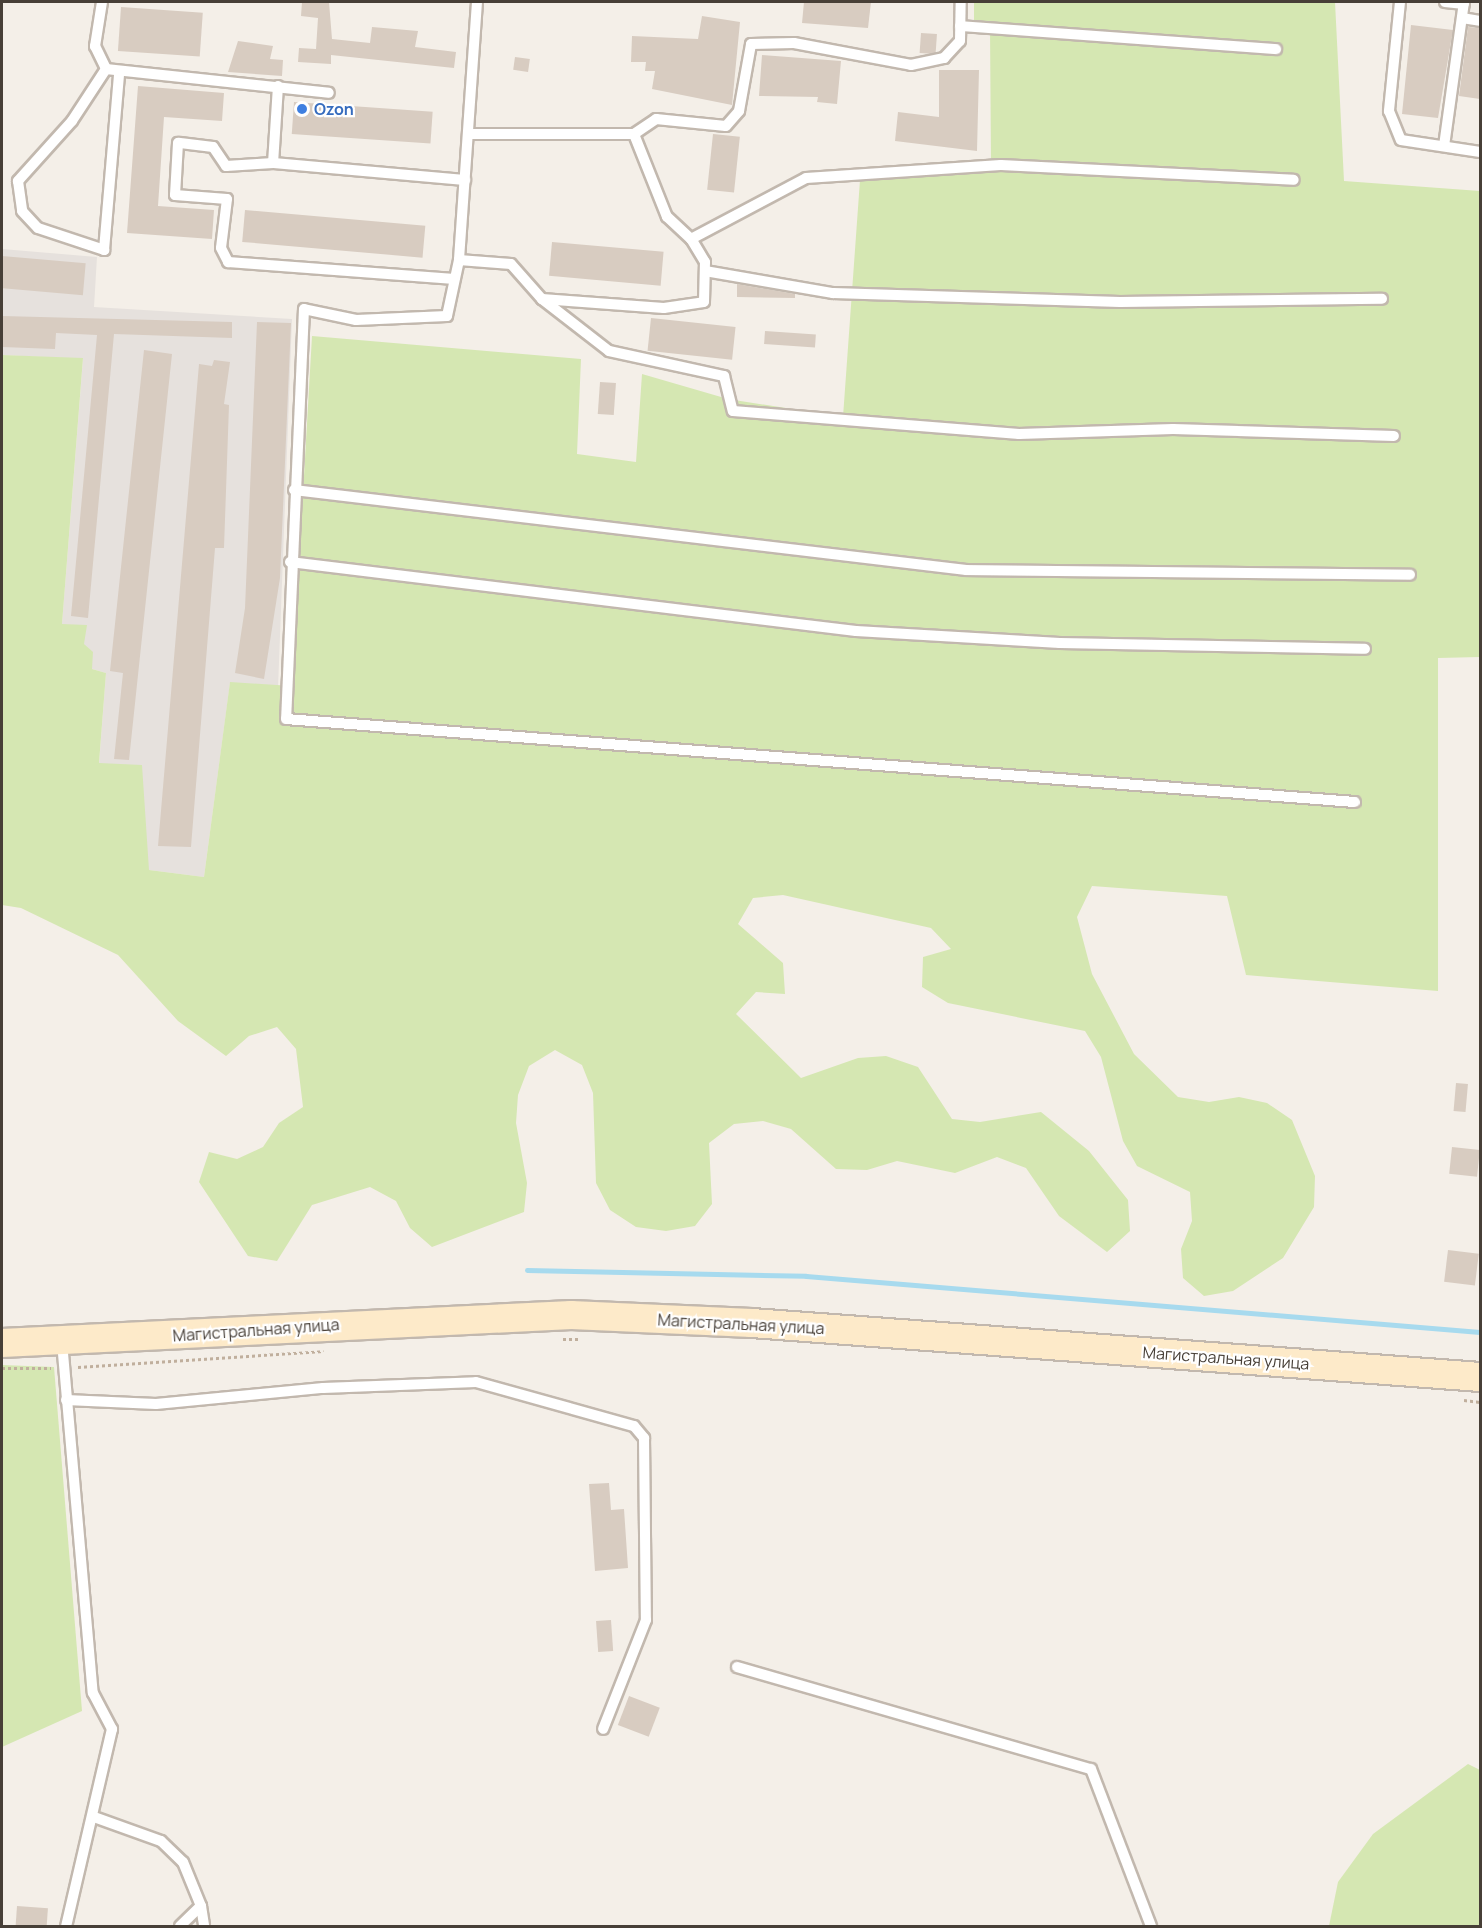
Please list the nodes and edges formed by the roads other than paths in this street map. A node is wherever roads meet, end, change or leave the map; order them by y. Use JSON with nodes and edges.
{"nodes":[{"id":1,"x":102,"y":2,"type":"edge"},
{"id":2,"x":477,"y":2,"type":"edge"},
{"id":3,"x":961,"y":2,"type":"edge"},
{"id":4,"x":1400,"y":2,"type":"edge"},
{"id":5,"x":1445,"y":2,"type":"edge"},
{"id":6,"x":1464,"y":3,"type":"edge"},
{"id":7,"x":1462,"y":18,"type":"junction"},
{"id":8,"x":1480,"y":21,"type":"edge"},
{"id":9,"x":960,"y":26,"type":"junction"},
{"id":10,"x":1276,"y":49,"type":"dead end"},
{"id":11,"x":106,"y":69,"type":"junction"},
{"id":12,"x":119,"y":74,"type":"junction"},
{"id":13,"x":278,"y":86,"type":"junction"},
{"id":14,"x":329,"y":93,"type":"dead end"},
{"id":15,"x":471,"y":134,"type":"junction"},
{"id":16,"x":634,"y":134,"type":"junction"},
{"id":17,"x":1444,"y":146,"type":"junction"},
{"id":18,"x":1480,"y":152,"type":"edge"},
{"id":19,"x":273,"y":163,"type":"junction"},
{"id":20,"x":465,"y":180,"type":"junction"},
{"id":21,"x":1294,"y":180,"type":"dead end"},
{"id":22,"x":692,"y":239,"type":"junction"},
{"id":23,"x":459,"y":260,"type":"junction"},
{"id":24,"x":705,"y":271,"type":"junction"},
{"id":25,"x":454,"y":279,"type":"junction"},
{"id":26,"x":1382,"y":298,"type":"dead end"},
{"id":27,"x":542,"y":299,"type":"junction"},
{"id":28,"x":1394,"y":436,"type":"dead end"},
{"id":29,"x":294,"y":490,"type":"junction"},
{"id":30,"x":290,"y":562,"type":"junction"},
{"id":31,"x":1410,"y":575,"type":"dead end"},
{"id":32,"x":1365,"y":649,"type":"dead end"},
{"id":33,"x":1355,"y":802,"type":"dead end"},
{"id":34,"x":62,"y":1340,"type":"junction"},
{"id":35,"x":2,"y":1343,"type":"edge"},
{"id":36,"x":1480,"y":1377,"type":"edge"},
{"id":37,"x":66,"y":1400,"type":"junction"},
{"id":38,"x":737,"y":1667,"type":"dead end"},
{"id":39,"x":603,"y":1729,"type":"dead end"},
{"id":40,"x":94,"y":1817,"type":"junction"},
{"id":41,"x":201,"y":1906,"type":"junction"},
{"id":42,"x":66,"y":1926,"type":"edge"},
{"id":43,"x":180,"y":1926,"type":"edge"},
{"id":44,"x":204,"y":1926,"type":"edge"},
{"id":45,"x":1151,"y":1926,"type":"edge"}],
"edges":[{"from":1,"to":11,"type":"lane"},
{"from":2,"to":15,"type":"lane"},
{"from":3,"to":9,"type":"lane"},
{"from":4,"to":17,"type":"lane"},
{"from":5,"to":6,"type":"lane"},
{"from":6,"to":7,"type":"lane"},
{"from":7,"to":8,"type":"lane"},
{"from":7,"to":17,"type":"lane"},
{"from":9,"to":10,"type":"lane"},
{"from":9,"to":16,"type":"lane"},
{"from":11,"to":12,"type":"lane"},
{"from":11,"to":12,"type":"lane"},
{"from":12,"to":13,"type":"lane"},
{"from":13,"to":14,"type":"lane"},
{"from":13,"to":19,"type":"lane"},
{"from":15,"to":16,"type":"lane"},
{"from":15,"to":20,"type":"lane"},
{"from":16,"to":22,"type":"lane"},
{"from":17,"to":18,"type":"lane"},
{"from":19,"to":20,"type":"lane"},
{"from":19,"to":25,"type":"lane"},
{"from":20,"to":23,"type":"lane"},
{"from":21,"to":22,"type":"lane"},
{"from":22,"to":24,"type":"lane"},
{"from":23,"to":25,"type":"lane"},
{"from":23,"to":27,"type":"lane"},
{"from":24,"to":26,"type":"lane"},
{"from":24,"to":27,"type":"lane"},
{"from":25,"to":29,"type":"lane"},
{"from":27,"to":28,"type":"lane"},
{"from":29,"to":30,"type":"lane"},
{"from":29,"to":31,"type":"lane"},
{"from":30,"to":32,"type":"lane"},
{"from":30,"to":33,"type":"lane"},
{"from":34,"to":35,"type":"main road","name":"Магистральная улица"},
{"from":34,"to":36,"type":"main road","name":"Магистральная улица"},
{"from":34,"to":37,"type":"lane"},
{"from":37,"to":39,"type":"lane"},
{"from":37,"to":40,"type":"lane"},
{"from":38,"to":45,"type":"lane"},
{"from":40,"to":41,"type":"lane"},
{"from":40,"to":42,"type":"lane"},
{"from":41,"to":43,"type":"lane"},
{"from":41,"to":44,"type":"lane"}]}
